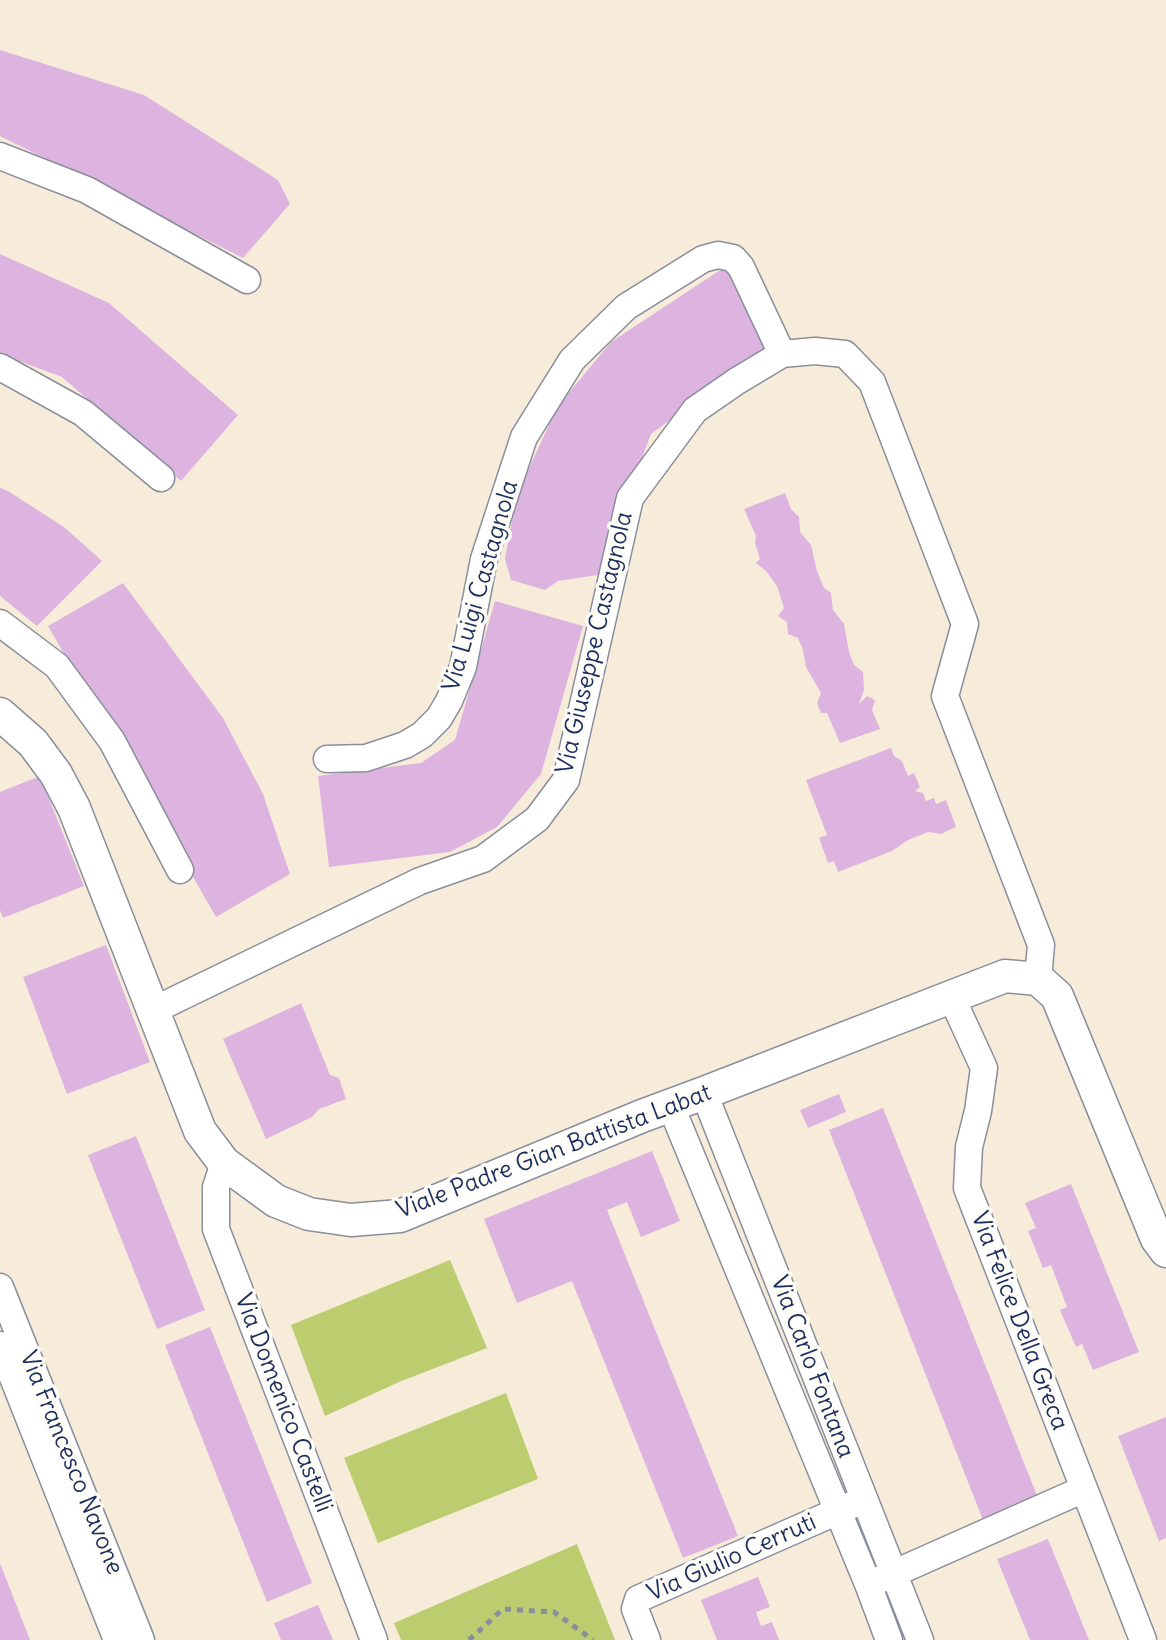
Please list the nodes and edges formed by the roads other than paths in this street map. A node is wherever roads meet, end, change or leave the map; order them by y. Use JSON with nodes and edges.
{"nodes":[{"id":1,"x":0,"y":156,"type":"edge"},
{"id":2,"x":247,"y":280,"type":"dead end"},
{"id":3,"x":782,"y":354,"type":"junction"},
{"id":4,"x":0,"y":367,"type":"edge"},
{"id":5,"x":161,"y":478,"type":"dead end"},
{"id":6,"x":0,"y":623,"type":"edge"},
{"id":7,"x":0,"y":714,"type":"edge"},
{"id":8,"x":0,"y":726,"type":"edge"},
{"id":9,"x":33,"y":743,"type":"junction"},
{"id":10,"x":327,"y":759,"type":"dead end"},
{"id":11,"x":180,"y":870,"type":"dead end"},
{"id":12,"x":1038,"y":979,"type":"junction"},
{"id":13,"x":951,"y":996,"type":"junction"},
{"id":14,"x":152,"y":1011,"type":"junction"},
{"id":15,"x":704,"y":1093,"type":"junction"},
{"id":16,"x":670,"y":1104,"type":"junction"},
{"id":17,"x":224,"y":1163,"type":"junction"},
{"id":18,"x":1166,"y":1251,"type":"edge"},
{"id":19,"x":0,"y":1287,"type":"edge"},
{"id":20,"x":0,"y":1345,"type":"edge"},
{"id":21,"x":1084,"y":1489,"type":"junction"},
{"id":22,"x":865,"y":1500,"type":"junction"},
{"id":23,"x":838,"y":1511,"type":"junction"},
{"id":24,"x":894,"y":1574,"type":"junction"},
{"id":25,"x":868,"y":1584,"type":"junction"},
{"id":26,"x":117,"y":1640,"type":"edge"},
{"id":27,"x":141,"y":1640,"type":"edge"},
{"id":28,"x":374,"y":1640,"type":"edge"},
{"id":29,"x":647,"y":1640,"type":"edge"},
{"id":30,"x":889,"y":1640,"type":"edge"},
{"id":31,"x":920,"y":1640,"type":"edge"},
{"id":32,"x":1143,"y":1640,"type":"edge"}],
"edges":[{"from":1,"to":2,"type":"street"},
{"from":3,"to":10,"type":"street","name":"Via Luigi Castagnola"},
{"from":3,"to":12,"type":"street","name":"Via Giuseppe Castagnola"},
{"from":3,"to":14,"type":"street","name":"Via Giuseppe Castagnola"},
{"from":4,"to":5,"type":"street"},
{"from":6,"to":11,"type":"street"},
{"from":7,"to":9,"type":"street","name":"Viale Padre Gian Battista Labat"},
{"from":8,"to":9,"type":"street","name":"Viale Padre Gian Battista Labat"},
{"from":9,"to":14,"type":"street","name":"Viale Padre Gian Battista Labat"},
{"from":12,"to":13,"type":"street","name":"Viale Padre Gian Battista Labat"},
{"from":12,"to":18,"type":"street"},
{"from":13,"to":15,"type":"street","name":"Viale Padre Gian Battista Labat"},
{"from":13,"to":21,"type":"street","name":"Via Felice Della Greca"},
{"from":14,"to":17,"type":"street","name":"Viale Padre Gian Battista Labat"},
{"from":15,"to":16,"type":"street","name":"Viale Padre Gian Battista Labat"},
{"from":15,"to":22,"type":"street","name":"Via Carlo Fontana"},
{"from":16,"to":17,"type":"street","name":"Viale Padre Gian Battista Labat"},
{"from":16,"to":23,"type":"street","name":"Via Carlo Fontana"},
{"from":17,"to":28,"type":"street","name":"Via Domenico Castelli"},
{"from":19,"to":27,"type":"street","name":"Via Francesco Navone"},
{"from":20,"to":26,"type":"street","name":"Via Francesco Navone"},
{"from":21,"to":24,"type":"street"},
{"from":21,"to":32,"type":"street","name":"Via Felice Della Greca"},
{"from":22,"to":23,"type":"street","name":"Via Giulio Cerruti"},
{"from":22,"to":24,"type":"street","name":"Via Carlo Fontana"},
{"from":23,"to":25,"type":"street","name":"Via Carlo Fontana"},
{"from":23,"to":29,"type":"street","name":"Via Giulio Cerruti"},
{"from":24,"to":25,"type":"street"},
{"from":24,"to":31,"type":"street","name":"Via Carlo Fontana"},
{"from":25,"to":30,"type":"street","name":"Via Carlo Fontana"}]}
